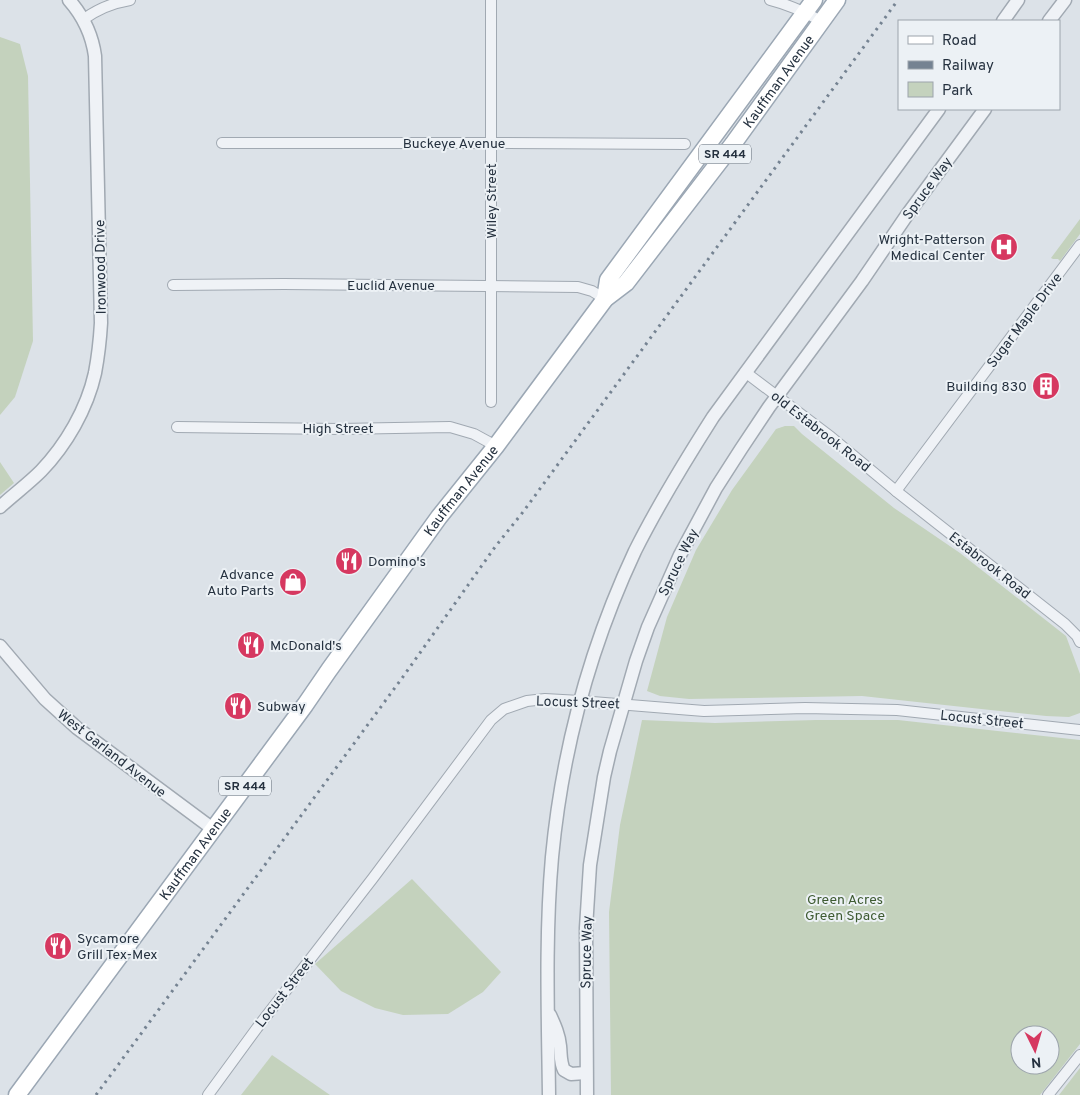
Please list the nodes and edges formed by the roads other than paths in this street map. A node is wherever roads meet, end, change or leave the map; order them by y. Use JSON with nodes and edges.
{"nodes":[{"id":1,"x":70,"y":0,"type":"edge"},
{"id":2,"x":130,"y":0,"type":"edge"},
{"id":3,"x":491,"y":0,"type":"edge"},
{"id":4,"x":770,"y":0,"type":"edge"},
{"id":5,"x":837,"y":0,"type":"edge"},
{"id":6,"x":1018,"y":0,"type":"edge"},
{"id":7,"x":1065,"y":0,"type":"edge"},
{"id":8,"x":810,"y":6,"type":"edge"},
{"id":9,"x":84,"y":19,"type":"junction"},
{"id":10,"x":1004,"y":20,"type":"edge"},
{"id":11,"x":1050,"y":20,"type":"edge"},
{"id":12,"x":821,"y":21,"type":"junction"},
{"id":13,"x":938,"y":110,"type":"edge"},
{"id":14,"x":984,"y":110,"type":"edge"},
{"id":15,"x":491,"y":142,"type":"junction"},
{"id":16,"x":222,"y":143,"type":"dead end"},
{"id":17,"x":685,"y":144,"type":"dead end"},
{"id":18,"x":1080,"y":244,"type":"edge"},
{"id":19,"x":173,"y":285,"type":"dead end"},
{"id":20,"x":490,"y":286,"type":"junction"},
{"id":21,"x":605,"y":300,"type":"junction"},
{"id":22,"x":745,"y":372,"type":"junction"},
{"id":23,"x":778,"y":396,"type":"junction"},
{"id":24,"x":491,"y":402,"type":"dead end"},
{"id":25,"x":177,"y":427,"type":"dead end"},
{"id":26,"x":496,"y":446,"type":"junction"},
{"id":27,"x":896,"y":491,"type":"junction"},
{"id":28,"x":0,"y":507,"type":"edge"},
{"id":29,"x":1080,"y":642,"type":"edge"},
{"id":30,"x":0,"y":646,"type":"edge"},
{"id":31,"x":580,"y":700,"type":"junction"},
{"id":32,"x":623,"y":704,"type":"junction"},
{"id":33,"x":1080,"y":730,"type":"edge"},
{"id":34,"x":213,"y":829,"type":"junction"},
{"id":35,"x":548,"y":1011,"type":"junction"},
{"id":36,"x":1080,"y":1055,"type":"edge"},
{"id":37,"x":586,"y":1073,"type":"junction"},
{"id":38,"x":17,"y":1095,"type":"edge"},
{"id":39,"x":208,"y":1095,"type":"edge"},
{"id":40,"x":549,"y":1095,"type":"edge"},
{"id":41,"x":587,"y":1095,"type":"edge"},
{"id":42,"x":1048,"y":1095,"type":"edge"}],
"edges":[{"from":1,"to":9,"type":"street","name":"Ironwood Drive"},
{"from":2,"to":9,"type":"street"},
{"from":3,"to":15,"type":"street","name":"Wiley Street"},
{"from":4,"to":8,"type":"street"},
{"from":5,"to":12,"type":"main road","name":"Kauffman Avenue","number":"SR 444"},
{"from":6,"to":10,"type":"street"},
{"from":7,"to":11,"type":"street"},
{"from":8,"to":12,"type":"street"},
{"from":8,"to":21,"type":"main road","name":"Kauffman Avenue","number":"SR 444"},
{"from":9,"to":28,"type":"street","name":"Ironwood Drive"},
{"from":12,"to":21,"type":"main road","name":"Kauffman Avenue","number":"SR 444"},
{"from":13,"to":22,"type":"street"},
{"from":14,"to":23,"type":"street","name":"Spruce Way"},
{"from":15,"to":16,"type":"street","name":"Buckeye Avenue"},
{"from":15,"to":17,"type":"street","name":"Buckeye Avenue"},
{"from":15,"to":20,"type":"street","name":"Wiley Street"},
{"from":18,"to":27,"type":"street","name":"Sugar Maple Drive"},
{"from":19,"to":20,"type":"street","name":"Euclid Avenue"},
{"from":20,"to":21,"type":"street","name":"Euclid Avenue"},
{"from":20,"to":24,"type":"street","name":"Wiley Street"},
{"from":21,"to":26,"type":"main road","name":"Kauffman Avenue","number":"SR 444"},
{"from":22,"to":23,"type":"street","name":"old Estabrook Road"},
{"from":22,"to":31,"type":"street"},
{"from":23,"to":27,"type":"street","name":"old Estabrook Road"},
{"from":23,"to":32,"type":"street","name":"Spruce Way"},
{"from":25,"to":26,"type":"street","name":"High Street"},
{"from":26,"to":34,"type":"main road","name":"Kauffman Avenue","number":"SR 444"},
{"from":27,"to":29,"type":"street","name":"Estabrook Road"},
{"from":30,"to":34,"type":"street","name":"West Garland Avenue"},
{"from":31,"to":32,"type":"street","name":"Locust Street"},
{"from":31,"to":35,"type":"street"},
{"from":31,"to":39,"type":"street","name":"Locust Street"},
{"from":32,"to":33,"type":"street","name":"Locust Street"},
{"from":32,"to":37,"type":"street","name":"Spruce Way"},
{"from":34,"to":38,"type":"main road","name":"Kauffman Avenue","number":"SR 444"},
{"from":35,"to":37,"type":"street"},
{"from":35,"to":40,"type":"street"},
{"from":36,"to":42,"type":"street"},
{"from":37,"to":41,"type":"street","name":"Spruce Way"}]}
